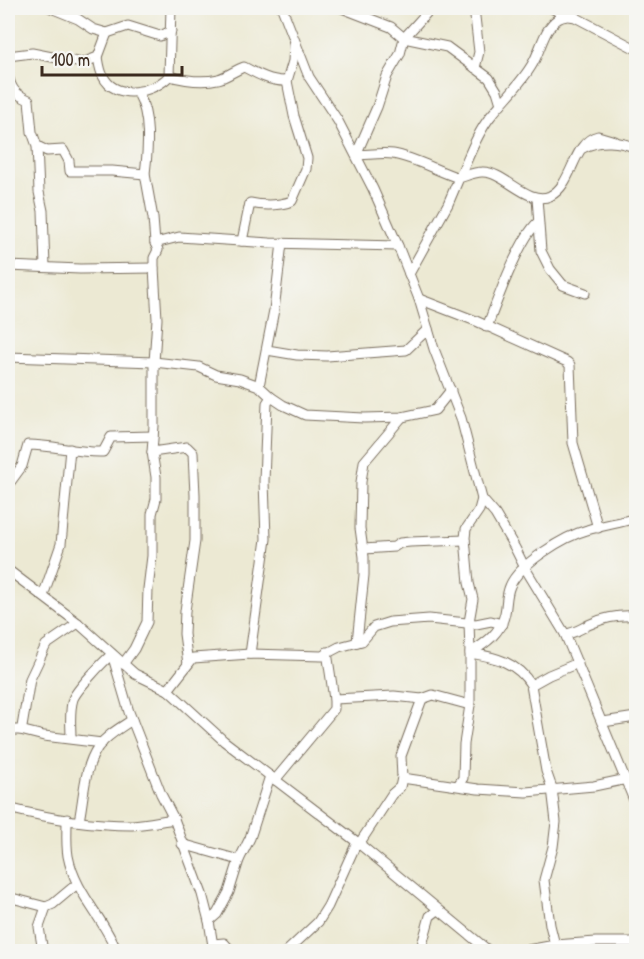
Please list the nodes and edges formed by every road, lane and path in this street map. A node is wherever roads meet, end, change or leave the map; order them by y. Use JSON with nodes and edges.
{"nodes":[{"id":1,"x":51,"y":8,"type":"edge"},
{"id":2,"x":171,"y":8,"type":"edge"},
{"id":3,"x":282,"y":8,"type":"edge"},
{"id":4,"x":342,"y":8,"type":"edge"},
{"id":5,"x":431,"y":8,"type":"edge"},
{"id":6,"x":474,"y":8,"type":"edge"},
{"id":7,"x":552,"y":8,"type":"edge"},
{"id":8,"x":567,"y":12,"type":"edge"},
{"id":9,"x":171,"y":31,"type":"junction"},
{"id":10,"x":107,"y":33,"type":"junction"},
{"id":11,"x":404,"y":38,"type":"junction"},
{"id":12,"x":295,"y":43,"type":"junction"},
{"id":13,"x":636,"y":49,"type":"edge"},
{"id":14,"x":8,"y":56,"type":"edge"},
{"id":15,"x":98,"y":57,"type":"junction"},
{"id":16,"x":475,"y":68,"type":"junction"},
{"id":17,"x":8,"y":75,"type":"edge"},
{"id":18,"x":169,"y":76,"type":"junction"},
{"id":19,"x":287,"y":81,"type":"junction"},
{"id":20,"x":138,"y":93,"type":"junction"},
{"id":21,"x":501,"y":104,"type":"junction"},
{"id":22,"x":37,"y":146,"type":"junction"},
{"id":23,"x":636,"y":148,"type":"edge"},
{"id":24,"x":356,"y":155,"type":"junction"},
{"id":25,"x":145,"y":174,"type":"junction"},
{"id":26,"x":459,"y":178,"type":"junction"},
{"id":27,"x":537,"y":198,"type":"junction"},
{"id":28,"x":538,"y":222,"type":"junction"},
{"id":29,"x":242,"y":241,"type":"junction"},
{"id":30,"x":155,"y":243,"type":"junction"},
{"id":31,"x":282,"y":243,"type":"junction"},
{"id":32,"x":398,"y":246,"type":"junction"},
{"id":33,"x":8,"y":266,"type":"edge"},
{"id":34,"x":45,"y":267,"type":"junction"},
{"id":35,"x":154,"y":268,"type":"junction"},
{"id":36,"x":409,"y":274,"type":"junction"},
{"id":37,"x":585,"y":293,"type":"dead end"},
{"id":38,"x":418,"y":299,"type":"junction"},
{"id":39,"x":487,"y":327,"type":"junction"},
{"id":40,"x":428,"y":329,"type":"junction"},
{"id":41,"x":267,"y":350,"type":"junction"},
{"id":42,"x":8,"y":357,"type":"edge"},
{"id":43,"x":154,"y":362,"type":"junction"},
{"id":44,"x":259,"y":386,"type":"junction"},
{"id":45,"x":451,"y":390,"type":"junction"},
{"id":46,"x":271,"y":397,"type":"junction"},
{"id":47,"x":402,"y":417,"type":"junction"},
{"id":48,"x":153,"y":436,"type":"junction"},
{"id":49,"x":70,"y":449,"type":"junction"},
{"id":50,"x":152,"y":452,"type":"junction"},
{"id":51,"x":8,"y":481,"type":"edge"},
{"id":52,"x":482,"y":499,"type":"junction"},
{"id":53,"x":636,"y":518,"type":"edge"},
{"id":54,"x":598,"y":528,"type":"junction"},
{"id":55,"x":465,"y":540,"type":"junction"},
{"id":56,"x":364,"y":549,"type":"junction"},
{"id":57,"x":525,"y":568,"type":"junction"},
{"id":58,"x":11,"y":573,"type":"edge"},
{"id":59,"x":8,"y":586,"type":"edge"},
{"id":60,"x":43,"y":596,"type":"junction"},
{"id":61,"x":636,"y":616,"type":"edge"},
{"id":62,"x":469,"y":622,"type":"junction"},
{"id":63,"x":78,"y":623,"type":"junction"},
{"id":64,"x":502,"y":624,"type":"junction"},
{"id":65,"x":565,"y":634,"type":"junction"},
{"id":66,"x":357,"y":642,"type":"junction"},
{"id":67,"x":327,"y":652,"type":"junction"},
{"id":68,"x":470,"y":653,"type":"junction"},
{"id":69,"x":112,"y":654,"type":"junction"},
{"id":70,"x":250,"y":654,"type":"junction"},
{"id":71,"x":578,"y":663,"type":"junction"},
{"id":72,"x":123,"y":664,"type":"junction"},
{"id":73,"x":188,"y":664,"type":"junction"},
{"id":74,"x":531,"y":685,"type":"junction"},
{"id":75,"x":168,"y":690,"type":"junction"},
{"id":76,"x":334,"y":699,"type":"junction"},
{"id":77,"x":422,"y":699,"type":"junction"},
{"id":78,"x":470,"y":705,"type":"junction"},
{"id":79,"x":636,"y":717,"type":"edge"},
{"id":80,"x":132,"y":720,"type":"junction"},
{"id":81,"x":603,"y":722,"type":"junction"},
{"id":82,"x":20,"y":730,"type":"junction"},
{"id":83,"x":8,"y":733,"type":"edge"},
{"id":84,"x":71,"y":738,"type":"junction"},
{"id":85,"x":102,"y":743,"type":"junction"},
{"id":86,"x":273,"y":778,"type":"junction"},
{"id":87,"x":402,"y":778,"type":"junction"},
{"id":88,"x":627,"y":779,"type":"junction"},
{"id":89,"x":458,"y":785,"type":"junction"},
{"id":90,"x":552,"y":788,"type":"junction"},
{"id":91,"x":636,"y":805,"type":"edge"},
{"id":92,"x":8,"y":808,"type":"edge"},
{"id":93,"x":67,"y":819,"type":"junction"},
{"id":94,"x":174,"y":819,"type":"junction"},
{"id":95,"x":80,"y":821,"type":"junction"},
{"id":96,"x":358,"y":843,"type":"junction"},
{"id":97,"x":182,"y":844,"type":"junction"},
{"id":98,"x":239,"y":860,"type":"junction"},
{"id":99,"x":77,"y":884,"type":"junction"},
{"id":100,"x":8,"y":897,"type":"edge"},
{"id":101,"x":46,"y":907,"type":"junction"},
{"id":102,"x":438,"y":910,"type":"junction"},
{"id":103,"x":209,"y":921,"type":"junction"},
{"id":104,"x":636,"y":942,"type":"edge"},
{"id":105,"x":555,"y":945,"type":"junction"},
{"id":106,"x":214,"y":948,"type":"edge"},
{"id":107,"x":42,"y":951,"type":"edge"},
{"id":108,"x":117,"y":951,"type":"edge"},
{"id":109,"x":232,"y":951,"type":"edge"},
{"id":110,"x":286,"y":951,"type":"edge"},
{"id":111,"x":420,"y":951,"type":"edge"},
{"id":112,"x":490,"y":951,"type":"edge"},
{"id":113,"x":517,"y":951,"type":"edge"}],
"edges":[{"from":1,"to":10,"type":"street"},
{"from":2,"to":9,"type":"street"},
{"from":3,"to":12,"type":"street"},
{"from":4,"to":11,"type":"street"},
{"from":5,"to":11,"type":"street"},
{"from":6,"to":16,"type":"street"},
{"from":7,"to":8,"type":"street"},
{"from":8,"to":13,"type":"street"},
{"from":8,"to":21,"type":"street"},
{"from":9,"to":10,"type":"street"},
{"from":9,"to":18,"type":"street"},
{"from":10,"to":15,"type":"street"},
{"from":11,"to":16,"type":"street"},
{"from":11,"to":24,"type":"street"},
{"from":12,"to":19,"type":"street"},
{"from":12,"to":24,"type":"street"},
{"from":14,"to":15,"type":"street"},
{"from":15,"to":20,"type":"street"},
{"from":16,"to":21,"type":"street"},
{"from":17,"to":22,"type":"street"},
{"from":18,"to":19,"type":"street"},
{"from":18,"to":20,"type":"street"},
{"from":19,"to":29,"type":"street"},
{"from":20,"to":25,"type":"street"},
{"from":21,"to":26,"type":"street"},
{"from":22,"to":25,"type":"street"},
{"from":22,"to":34,"type":"street"},
{"from":23,"to":27,"type":"street"},
{"from":24,"to":26,"type":"street"},
{"from":24,"to":32,"type":"street"},
{"from":25,"to":30,"type":"street"},
{"from":26,"to":27,"type":"street"},
{"from":26,"to":36,"type":"street"},
{"from":27,"to":28,"type":"street"},
{"from":28,"to":37,"type":"street"},
{"from":28,"to":39,"type":"street"},
{"from":29,"to":30,"type":"street"},
{"from":29,"to":31,"type":"street"},
{"from":30,"to":35,"type":"street"},
{"from":31,"to":32,"type":"street"},
{"from":31,"to":41,"type":"street"},
{"from":32,"to":36,"type":"street"},
{"from":33,"to":34,"type":"street"},
{"from":34,"to":35,"type":"street"},
{"from":35,"to":43,"type":"street"},
{"from":36,"to":38,"type":"street"},
{"from":38,"to":39,"type":"street"},
{"from":38,"to":40,"type":"street"},
{"from":39,"to":54,"type":"street"},
{"from":40,"to":41,"type":"street"},
{"from":40,"to":45,"type":"street"},
{"from":41,"to":44,"type":"street"},
{"from":42,"to":43,"type":"street"},
{"from":43,"to":44,"type":"street"},
{"from":43,"to":48,"type":"street"},
{"from":44,"to":46,"type":"street"},
{"from":45,"to":47,"type":"street"},
{"from":45,"to":52,"type":"street"},
{"from":46,"to":47,"type":"street"},
{"from":46,"to":70,"type":"street"},
{"from":47,"to":56,"type":"street"},
{"from":48,"to":49,"type":"street"},
{"from":48,"to":50,"type":"street"},
{"from":49,"to":51,"type":"street"},
{"from":49,"to":60,"type":"street"},
{"from":50,"to":72,"type":"street"},
{"from":50,"to":73,"type":"street"},
{"from":52,"to":55,"type":"street"},
{"from":52,"to":57,"type":"street"},
{"from":53,"to":54,"type":"street"},
{"from":54,"to":57,"type":"street"},
{"from":55,"to":56,"type":"street"},
{"from":55,"to":62,"type":"street"},
{"from":56,"to":66,"type":"street"},
{"from":57,"to":64,"type":"street"},
{"from":57,"to":65,"type":"street"},
{"from":58,"to":59,"type":"street"},
{"from":58,"to":60,"type":"street"},
{"from":60,"to":63,"type":"street"},
{"from":61,"to":65,"type":"street"},
{"from":62,"to":64,"type":"street"},
{"from":62,"to":66,"type":"street"},
{"from":62,"to":68,"type":"street"},
{"from":63,"to":69,"type":"street"},
{"from":63,"to":82,"type":"street"},
{"from":64,"to":68,"type":"street"},
{"from":65,"to":71,"type":"street"},
{"from":66,"to":67,"type":"street"},
{"from":67,"to":70,"type":"street"},
{"from":67,"to":76,"type":"street"},
{"from":68,"to":74,"type":"street"},
{"from":68,"to":78,"type":"street"},
{"from":69,"to":72,"type":"street"},
{"from":69,"to":80,"type":"street"},
{"from":69,"to":84,"type":"street"},
{"from":70,"to":73,"type":"street"},
{"from":71,"to":74,"type":"street"},
{"from":71,"to":81,"type":"street"},
{"from":72,"to":75,"type":"street"},
{"from":73,"to":75,"type":"street"},
{"from":74,"to":90,"type":"street"},
{"from":75,"to":86,"type":"street"},
{"from":76,"to":77,"type":"street"},
{"from":76,"to":86,"type":"street"},
{"from":77,"to":78,"type":"street"},
{"from":77,"to":87,"type":"street"},
{"from":78,"to":89,"type":"street"},
{"from":79,"to":81,"type":"street"},
{"from":80,"to":85,"type":"street"},
{"from":80,"to":94,"type":"street"},
{"from":81,"to":88,"type":"street"},
{"from":82,"to":83,"type":"street"},
{"from":82,"to":84,"type":"street"},
{"from":84,"to":85,"type":"street"},
{"from":85,"to":95,"type":"street"},
{"from":86,"to":96,"type":"street"},
{"from":86,"to":98,"type":"street"},
{"from":87,"to":89,"type":"street"},
{"from":87,"to":96,"type":"street"},
{"from":88,"to":90,"type":"street"},
{"from":88,"to":91,"type":"street"},
{"from":89,"to":90,"type":"street"},
{"from":90,"to":105,"type":"street"},
{"from":92,"to":93,"type":"street"},
{"from":93,"to":95,"type":"street"},
{"from":93,"to":99,"type":"street"},
{"from":94,"to":95,"type":"street"},
{"from":94,"to":97,"type":"street"},
{"from":96,"to":102,"type":"street"},
{"from":96,"to":110,"type":"street"},
{"from":97,"to":98,"type":"street"},
{"from":97,"to":103,"type":"street"},
{"from":98,"to":103,"type":"street"},
{"from":99,"to":101,"type":"street"},
{"from":99,"to":108,"type":"street"},
{"from":100,"to":101,"type":"street"},
{"from":101,"to":107,"type":"street"},
{"from":102,"to":111,"type":"street"},
{"from":102,"to":112,"type":"street"},
{"from":103,"to":106,"type":"street"},
{"from":104,"to":105,"type":"street"},
{"from":105,"to":113,"type":"street"},
{"from":106,"to":109,"type":"street"}]}
